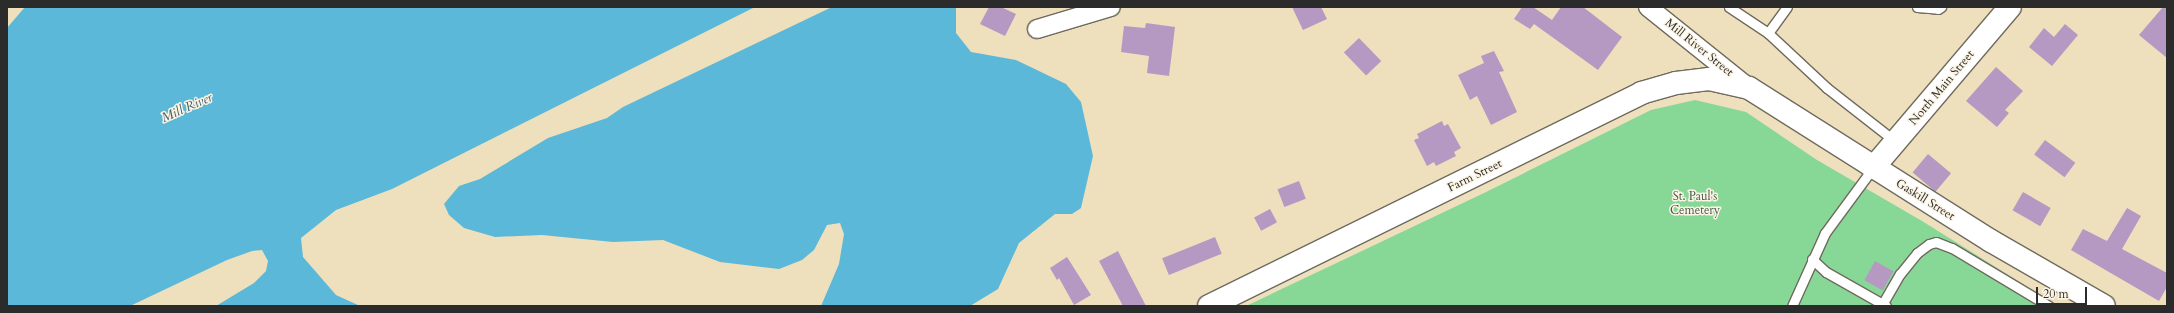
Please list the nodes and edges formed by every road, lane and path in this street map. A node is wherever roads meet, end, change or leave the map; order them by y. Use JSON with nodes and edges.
{"nodes":[{"id":1,"x":1111,"y":7,"type":"edge"},
{"id":2,"x":1648,"y":7,"type":"edge"},
{"id":3,"x":1729,"y":7,"type":"edge"},
{"id":4,"x":1787,"y":7,"type":"edge"},
{"id":5,"x":1918,"y":7,"type":"edge"},
{"id":6,"x":1941,"y":7,"type":"edge"},
{"id":7,"x":2010,"y":7,"type":"edge"},
{"id":8,"x":1037,"y":29,"type":"dead end"},
{"id":9,"x":1768,"y":33,"type":"junction"},
{"id":10,"x":1749,"y":88,"type":"junction"},
{"id":11,"x":1896,"y":142,"type":"junction"},
{"id":12,"x":1874,"y":168,"type":"junction"},
{"id":13,"x":1812,"y":259,"type":"junction"},
{"id":14,"x":1884,"y":305,"type":"edge"},
{"id":15,"x":1209,"y":306,"type":"edge"},
{"id":16,"x":1792,"y":306,"type":"edge"},
{"id":17,"x":2049,"y":306,"type":"edge"},
{"id":18,"x":2104,"y":306,"type":"edge"}],
"edges":[{"from":1,"to":8,"type":"street"},
{"from":2,"to":10,"type":"street","name":"Mill River Street"},
{"from":3,"to":9,"type":"lane"},
{"from":4,"to":9,"type":"lane"},
{"from":5,"to":6,"type":"lane"},
{"from":7,"to":11,"type":"street","name":"North Main Street"},
{"from":9,"to":11,"type":"lane"},
{"from":10,"to":12,"type":"street","name":"Gaskill Street"},
{"from":10,"to":15,"type":"street","name":"Farm Street"},
{"from":11,"to":12,"type":"street","name":"North Main Street"},
{"from":12,"to":13,"type":"lane"},
{"from":12,"to":18,"type":"street","name":"Gaskill Street"},
{"from":13,"to":14,"type":"lane"},
{"from":13,"to":16,"type":"lane"},
{"from":14,"to":17,"type":"lane"}]}
